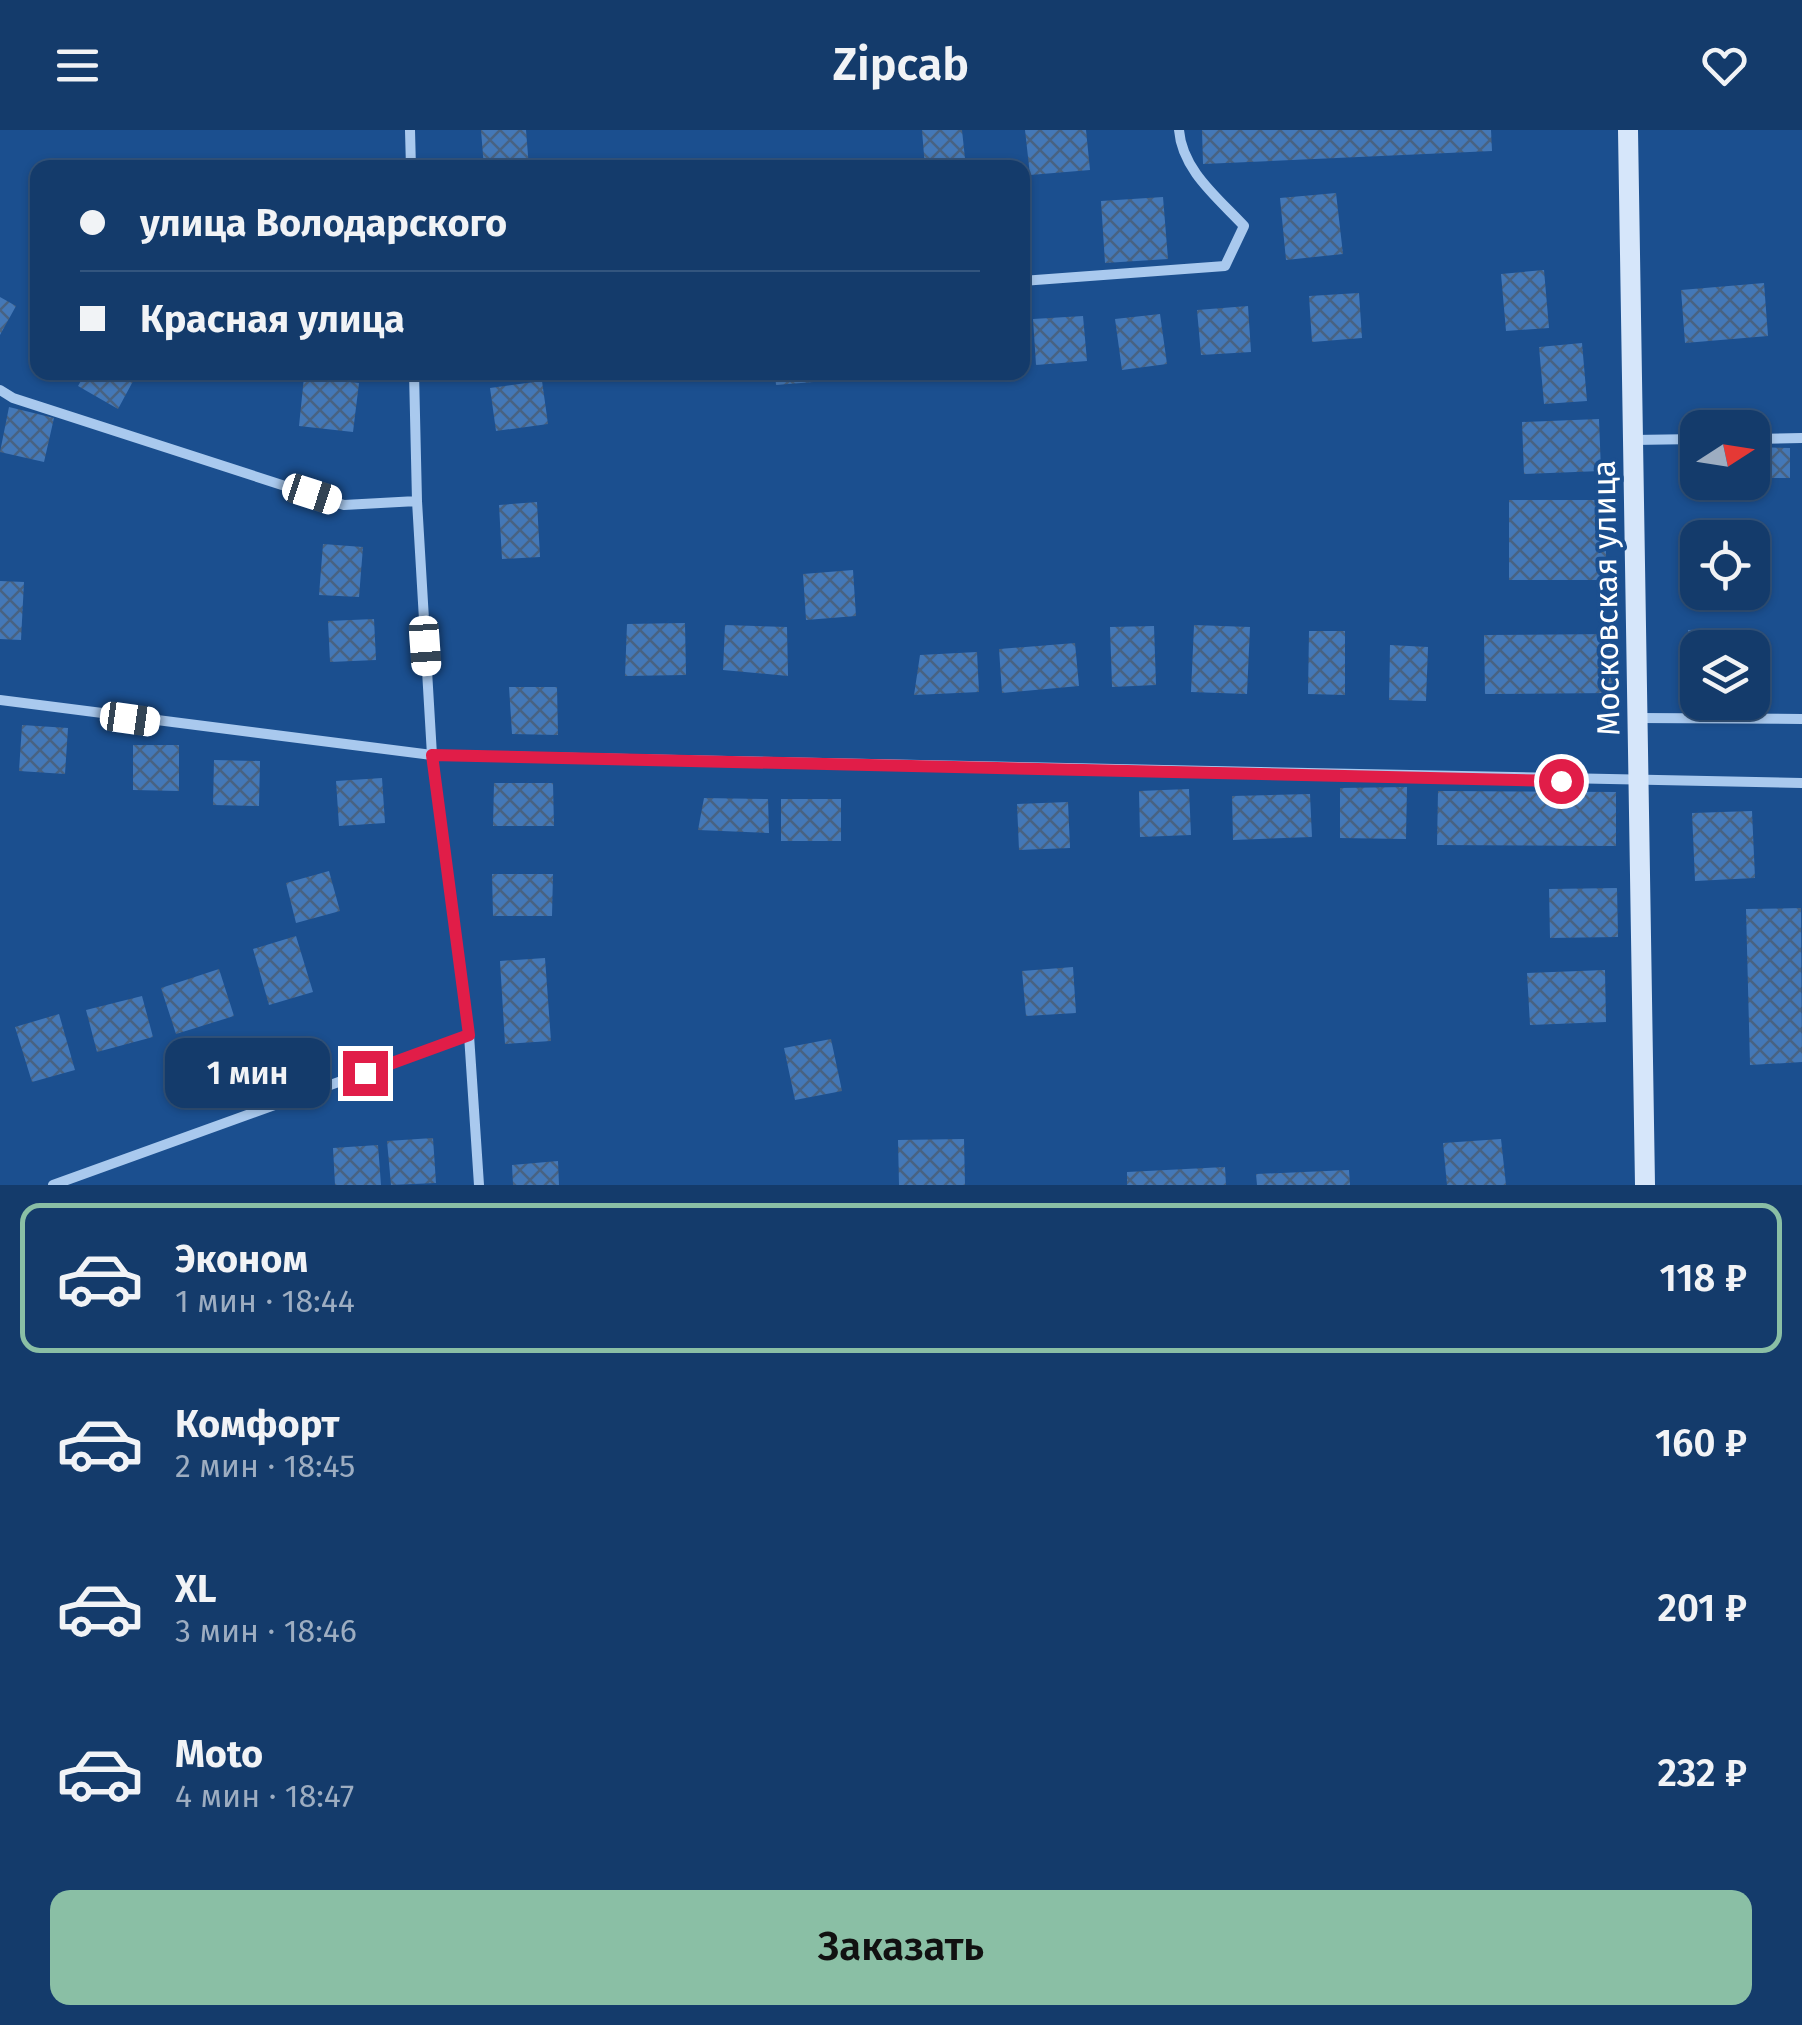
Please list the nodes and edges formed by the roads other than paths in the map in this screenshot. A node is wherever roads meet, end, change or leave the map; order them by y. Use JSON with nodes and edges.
{"nodes":[{"id":1,"x":410,"y":130,"type":"edge"},
{"id":2,"x":1179,"y":130,"type":"edge"},
{"id":3,"x":1628,"y":130,"type":"edge"},
{"id":4,"x":411,"y":160,"type":"edge"},
{"id":5,"x":1030,"y":280,"type":"edge"},
{"id":6,"x":414,"y":380,"type":"edge"},
{"id":7,"x":0,"y":390,"type":"edge"},
{"id":8,"x":1802,"y":438,"type":"edge"},
{"id":9,"x":1680,"y":439,"type":"edge"},
{"id":10,"x":1770,"y":439,"type":"edge"},
{"id":11,"x":1633,"y":440,"type":"junction"},
{"id":12,"x":417,"y":501,"type":"junction"},
{"id":13,"x":0,"y":700,"type":"edge"},
{"id":14,"x":1638,"y":718,"type":"junction"},
{"id":15,"x":1802,"y":719,"type":"edge"},
{"id":16,"x":432,"y":755,"type":"junction"},
{"id":17,"x":1802,"y":782,"type":"edge"},
{"id":18,"x":1638,"y":783,"type":"junction"},
{"id":19,"x":469,"y":1035,"type":"junction"},
{"id":20,"x":53,"y":1185,"type":"edge"},
{"id":21,"x":479,"y":1185,"type":"edge"},
{"id":22,"x":1645,"y":1185,"type":"edge"}],
"edges":[{"from":1,"to":4,"type":"street"},
{"from":2,"to":5,"type":"street"},
{"from":3,"to":11,"type":"main road","name":"Московская улица"},
{"from":6,"to":12,"type":"street"},
{"from":7,"to":12,"type":"street"},
{"from":8,"to":10,"type":"street"},
{"from":9,"to":11,"type":"street"},
{"from":11,"to":14,"type":"main road","name":"Московская улица"},
{"from":12,"to":16,"type":"street"},
{"from":13,"to":16,"type":"street"},
{"from":14,"to":15,"type":"street"},
{"from":14,"to":18,"type":"main road","name":"Московская улица"},
{"from":16,"to":18,"type":"street"},
{"from":16,"to":19,"type":"street"},
{"from":17,"to":18,"type":"street"},
{"from":18,"to":22,"type":"main road","name":"Московская улица"},
{"from":19,"to":20,"type":"street"},
{"from":19,"to":21,"type":"street"}]}
